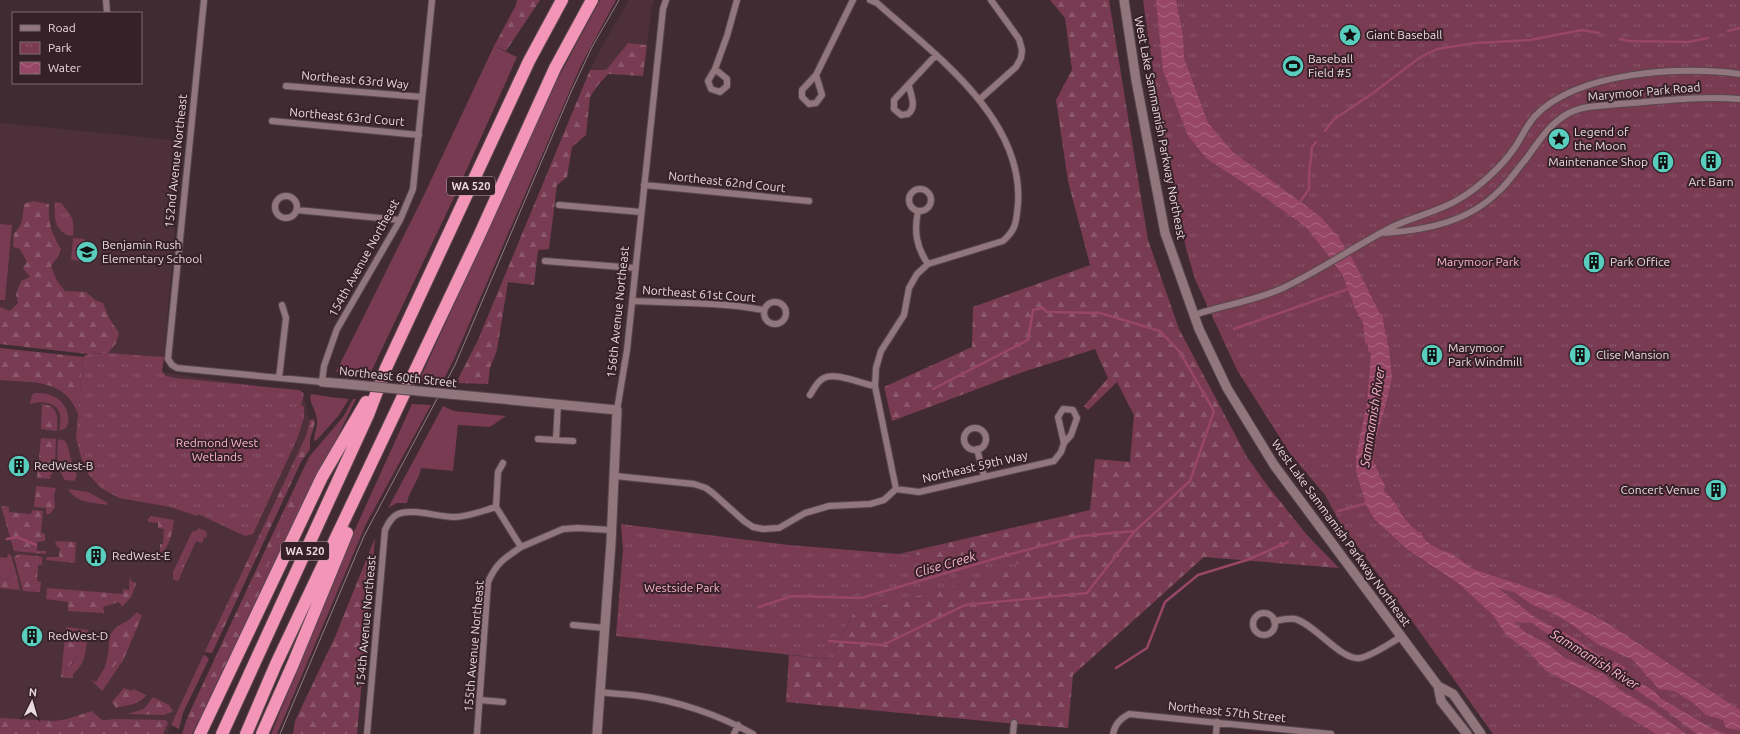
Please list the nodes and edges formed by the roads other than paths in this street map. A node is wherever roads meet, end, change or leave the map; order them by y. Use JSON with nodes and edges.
{"nodes":[{"id":1,"x":106,"y":0,"type":"edge"},
{"id":2,"x":204,"y":0,"type":"edge"},
{"id":3,"x":432,"y":0,"type":"edge"},
{"id":4,"x":562,"y":0,"type":"edge"},
{"id":5,"x":592,"y":0,"type":"edge"},
{"id":6,"x":666,"y":0,"type":"edge"},
{"id":7,"x":737,"y":0,"type":"edge"},
{"id":8,"x":853,"y":0,"type":"edge"},
{"id":9,"x":870,"y":0,"type":"edge"},
{"id":10,"x":991,"y":0,"type":"edge"},
{"id":11,"x":1124,"y":0,"type":"edge"},
{"id":12,"x":107,"y":12,"type":"edge"},
{"id":13,"x":936,"y":55,"type":"junction"},
{"id":14,"x":716,"y":69,"type":"dead end"},
{"id":15,"x":1740,"y":74,"type":"edge"},
{"id":16,"x":816,"y":75,"type":"junction"},
{"id":17,"x":286,"y":86,"type":"dead end"},
{"id":18,"x":909,"y":86,"type":"junction"},
{"id":19,"x":422,"y":97,"type":"junction"},
{"id":20,"x":980,"y":99,"type":"junction"},
{"id":21,"x":1740,"y":99,"type":"edge"},
{"id":22,"x":272,"y":121,"type":"dead end"},
{"id":23,"x":419,"y":135,"type":"junction"},
{"id":24,"x":644,"y":185,"type":"junction"},
{"id":25,"x":809,"y":201,"type":"dead end"},
{"id":26,"x":558,"y":205,"type":"dead end"},
{"id":27,"x":297,"y":210,"type":"dead end"},
{"id":28,"x":918,"y":211,"type":"dead end"},
{"id":29,"x":641,"y":212,"type":"junction"},
{"id":30,"x":400,"y":220,"type":"junction"},
{"id":31,"x":1382,"y":233,"type":"junction"},
{"id":32,"x":545,"y":261,"type":"dead end"},
{"id":33,"x":928,"y":264,"type":"junction"},
{"id":34,"x":635,"y":268,"type":"junction"},
{"id":35,"x":632,"y":300,"type":"junction"},
{"id":36,"x":282,"y":305,"type":"dead end"},
{"id":37,"x":764,"y":310,"type":"dead end"},
{"id":38,"x":1194,"y":315,"type":"junction"},
{"id":39,"x":177,"y":368,"type":"joint"},
{"id":40,"x":386,"y":368,"type":"junction"},
{"id":41,"x":279,"y":378,"type":"junction"},
{"id":42,"x":322,"y":382,"type":"junction"},
{"id":43,"x":875,"y":386,"type":"junction"},
{"id":44,"x":810,"y":395,"type":"dead end"},
{"id":45,"x":558,"y":404,"type":"junction"},
{"id":46,"x":399,"y":406,"type":"junction"},
{"id":47,"x":618,"y":410,"type":"junction"},
{"id":48,"x":538,"y":439,"type":"dead end"},
{"id":49,"x":556,"y":440,"type":"junction"},
{"id":50,"x":574,"y":441,"type":"dead end"},
{"id":51,"x":1064,"y":443,"type":"junction"},
{"id":52,"x":977,"y":449,"type":"dead end"},
{"id":53,"x":503,"y":463,"type":"dead end"},
{"id":54,"x":615,"y":476,"type":"junction"},
{"id":55,"x":984,"y":476,"type":"junction"},
{"id":56,"x":896,"y":489,"type":"junction"},
{"id":57,"x":496,"y":507,"type":"junction"},
{"id":58,"x":611,"y":530,"type":"junction"},
{"id":59,"x":522,"y":547,"type":"junction"},
{"id":60,"x":1274,"y":621,"type":"dead end"},
{"id":61,"x":573,"y":625,"type":"dead end"},
{"id":62,"x":605,"y":628,"type":"junction"},
{"id":63,"x":1401,"y":637,"type":"junction"},
{"id":64,"x":1438,"y":686,"type":"junction"},
{"id":65,"x":600,"y":692,"type":"junction"},
{"id":66,"x":480,"y":700,"type":"junction"},
{"id":67,"x":503,"y":702,"type":"dead end"},
{"id":68,"x":1217,"y":722,"type":"junction"},
{"id":69,"x":1014,"y":723,"type":"dead end"},
{"id":70,"x":738,"y":726,"type":"junction"},
{"id":71,"x":1316,"y":733,"type":"edge"},
{"id":72,"x":200,"y":734,"type":"edge"},
{"id":73,"x":222,"y":734,"type":"edge"},
{"id":74,"x":246,"y":734,"type":"edge"},
{"id":75,"x":262,"y":734,"type":"edge"},
{"id":76,"x":367,"y":734,"type":"edge"},
{"id":77,"x":478,"y":734,"type":"edge"},
{"id":78,"x":597,"y":734,"type":"edge"},
{"id":79,"x":734,"y":734,"type":"edge"},
{"id":80,"x":753,"y":734,"type":"edge"},
{"id":81,"x":1013,"y":734,"type":"edge"},
{"id":82,"x":1112,"y":734,"type":"edge"},
{"id":83,"x":1216,"y":734,"type":"edge"},
{"id":84,"x":1330,"y":734,"type":"edge"},
{"id":85,"x":1467,"y":734,"type":"edge"},
{"id":86,"x":1481,"y":734,"type":"edge"}],
"edges":[{"from":1,"to":12,"type":"street"},
{"from":2,"to":39,"type":"street","name":"152nd Avenue Northeast"},
{"from":3,"to":19,"type":"street","name":"154th Avenue Northeast"},
{"from":4,"to":40,"type":"highway","number":"WA 520"},
{"from":5,"to":46,"type":"highway","number":"WA 520"},
{"from":6,"to":24,"type":"street","name":"156th Avenue Northeast"},
{"from":7,"to":14,"type":"street"},
{"from":8,"to":16,"type":"street"},
{"from":9,"to":13,"type":"street"},
{"from":10,"to":20,"type":"street"},
{"from":11,"to":38,"type":"main road","name":"West Lake Sammamish Parkway Northeast"},
{"from":13,"to":18,"type":"street"},
{"from":13,"to":20,"type":"street"},
{"from":15,"to":31,"type":"street","name":"Marymoor Park Road"},
{"from":16,"to":16,"type":"street"},
{"from":17,"to":19,"type":"street","name":"Northeast 63rd Way"},
{"from":18,"to":18,"type":"street"},
{"from":19,"to":23,"type":"street","name":"154th Avenue Northeast"},
{"from":20,"to":33,"type":"street"},
{"from":21,"to":31,"type":"street","name":"Marymoor Park Road"},
{"from":22,"to":23,"type":"street","name":"Northeast 63rd Court"},
{"from":23,"to":30,"type":"street","name":"154th Avenue Northeast"},
{"from":24,"to":25,"type":"street","name":"Northeast 62nd Court"},
{"from":24,"to":29,"type":"street","name":"156th Avenue Northeast"},
{"from":26,"to":29,"type":"street"},
{"from":27,"to":30,"type":"street"},
{"from":28,"to":33,"type":"street"},
{"from":29,"to":34,"type":"street","name":"156th Avenue Northeast"},
{"from":30,"to":42,"type":"street","name":"154th Avenue Northeast"},
{"from":31,"to":38,"type":"street","name":"Marymoor Park Road"},
{"from":32,"to":34,"type":"street","name":"Northeast 61st Court"},
{"from":33,"to":43,"type":"street"},
{"from":34,"to":35,"type":"street","name":"156th Avenue Northeast"},
{"from":35,"to":37,"type":"street","name":"Northeast 61st Court"},
{"from":35,"to":47,"type":"street","name":"156th Avenue Northeast"},
{"from":36,"to":41,"type":"street"},
{"from":38,"to":63,"type":"main road","name":"West Lake Sammamish Parkway Northeast"},
{"from":39,"to":41,"type":"street","name":"Northeast 60th Street"},
{"from":40,"to":72,"type":"highway"},
{"from":40,"to":73,"type":"highway","number":"WA 520"},
{"from":41,"to":42,"type":"street","name":"Northeast 60th Street"},
{"from":42,"to":45,"type":"main road","name":"Northeast 60th Street","bridge":true},
{"from":43,"to":44,"type":"street"},
{"from":43,"to":56,"type":"street"},
{"from":45,"to":47,"type":"main road","name":"Northeast 60th Street"},
{"from":45,"to":49,"type":"street"},
{"from":46,"to":74,"type":"highway","number":"WA 520"},
{"from":46,"to":75,"type":"highway"},
{"from":47,"to":54,"type":"main road","name":"156th Avenue Northeast"},
{"from":48,"to":49,"type":"street"},
{"from":49,"to":50,"type":"street"},
{"from":51,"to":51,"type":"street"},
{"from":51,"to":55,"type":"street","name":"Northeast 59th Way"},
{"from":52,"to":55,"type":"street"},
{"from":53,"to":57,"type":"street"},
{"from":54,"to":56,"type":"street"},
{"from":54,"to":58,"type":"main road","name":"156th Avenue Northeast"},
{"from":55,"to":56,"type":"street","name":"Northeast 59th Way"},
{"from":57,"to":59,"type":"street"},
{"from":57,"to":76,"type":"street","name":"154th Avenue Northeast"},
{"from":58,"to":59,"type":"street","name":"155th Avenue Northeast"},
{"from":58,"to":62,"type":"main road","name":"156th Avenue Northeast"},
{"from":59,"to":66,"type":"street","name":"155th Avenue Northeast"},
{"from":60,"to":63,"type":"street"},
{"from":61,"to":62,"type":"street"},
{"from":62,"to":65,"type":"main road","name":"156th Avenue Northeast"},
{"from":63,"to":64,"type":"main road","name":"West Lake Sammamish Parkway Northeast"},
{"from":64,"to":85,"type":"main road","name":"West Lake Sammamish Parkway Northeast"},
{"from":64,"to":86,"type":"main road","name":"West Lake Sammamish Parkway Northeast"},
{"from":65,"to":70,"type":"street"},
{"from":65,"to":78,"type":"main road","name":"156th Avenue Northeast"},
{"from":66,"to":67,"type":"street"},
{"from":66,"to":77,"type":"street","name":"155th Avenue Northeast"},
{"from":68,"to":71,"type":"street","name":"Northeast 57th Street"},
{"from":68,"to":82,"type":"street","name":"Northeast 57th Street"},
{"from":68,"to":83,"type":"street"},
{"from":69,"to":81,"type":"street"},
{"from":70,"to":79,"type":"street"},
{"from":70,"to":80,"type":"street"},
{"from":71,"to":84,"type":"street","name":"Northeast 57th Street"}]}
